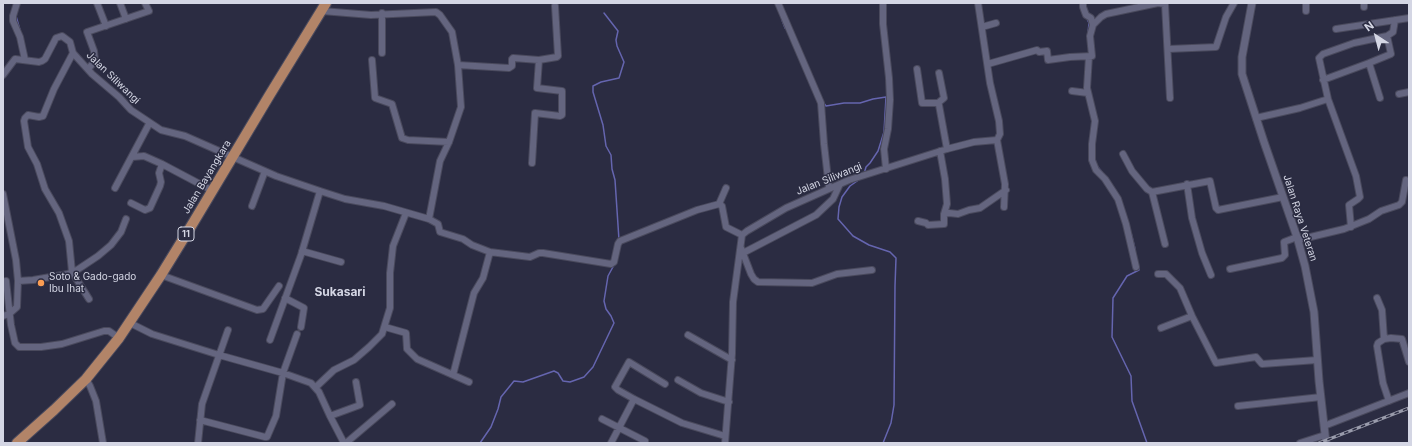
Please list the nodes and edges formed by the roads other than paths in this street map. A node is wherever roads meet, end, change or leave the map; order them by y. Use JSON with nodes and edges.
{"nodes":[{"id":1,"x":17,"y":3,"type":"edge"},
{"id":2,"x":98,"y":3,"type":"edge"},
{"id":3,"x":120,"y":3,"type":"edge"},
{"id":4,"x":146,"y":3,"type":"edge"},
{"id":5,"x":778,"y":3,"type":"edge"},
{"id":6,"x":883,"y":3,"type":"edge"},
{"id":7,"x":978,"y":3,"type":"edge"},
{"id":8,"x":1083,"y":3,"type":"edge"},
{"id":9,"x":1158,"y":3,"type":"edge"},
{"id":10,"x":1234,"y":3,"type":"edge"},
{"id":11,"x":1252,"y":3,"type":"edge"},
{"id":12,"x":1306,"y":3,"type":"edge"},
{"id":13,"x":555,"y":6,"type":"dead end"},
{"id":14,"x":324,"y":7,"type":"edge"},
{"id":15,"x":1306,"y":11,"type":"dead end"},
{"id":16,"x":382,"y":13,"type":"junction"},
{"id":17,"x":1409,"y":18,"type":"edge"},
{"id":18,"x":126,"y":19,"type":"junction"},
{"id":19,"x":1394,"y":20,"type":"junction"},
{"id":20,"x":996,"y":23,"type":"dead end"},
{"id":21,"x":1093,"y":25,"type":"junction"},
{"id":22,"x":106,"y":26,"type":"junction"},
{"id":23,"x":982,"y":27,"type":"junction"},
{"id":24,"x":1336,"y":29,"type":"dead end"},
{"id":25,"x":1388,"y":36,"type":"junction"},
{"id":26,"x":1168,"y":50,"type":"junction"},
{"id":27,"x":73,"y":53,"type":"junction"},
{"id":28,"x":382,"y":53,"type":"dead end"},
{"id":29,"x":1090,"y":56,"type":"junction"},
{"id":30,"x":25,"y":60,"type":"junction"},
{"id":31,"x":372,"y":60,"type":"dead end"},
{"id":32,"x":539,"y":60,"type":"junction"},
{"id":33,"x":1369,"y":63,"type":"junction"},
{"id":34,"x":988,"y":64,"type":"junction"},
{"id":35,"x":458,"y":65,"type":"junction"},
{"id":36,"x":88,"y":69,"type":"junction"},
{"id":37,"x":917,"y":69,"type":"dead end"},
{"id":38,"x":939,"y":73,"type":"dead end"},
{"id":39,"x":3,"y":75,"type":"edge"},
{"id":40,"x":1323,"y":80,"type":"junction"},
{"id":41,"x":1074,"y":91,"type":"dead end"},
{"id":42,"x":1409,"y":92,"type":"edge"},
{"id":43,"x":1087,"y":93,"type":"junction"},
{"id":44,"x":1399,"y":94,"type":"dead end"},
{"id":45,"x":1170,"y":98,"type":"dead end"},
{"id":46,"x":1380,"y":98,"type":"dead end"},
{"id":47,"x":1328,"y":99,"type":"junction"},
{"id":48,"x":938,"y":103,"type":"junction"},
{"id":49,"x":1256,"y":118,"type":"junction"},
{"id":50,"x":149,"y":124,"type":"junction"},
{"id":51,"x":997,"y":140,"type":"junction"},
{"id":52,"x":449,"y":142,"type":"junction"},
{"id":53,"x":947,"y":149,"type":"junction"},
{"id":54,"x":940,"y":151,"type":"junction"},
{"id":55,"x":1123,"y":154,"type":"dead end"},
{"id":56,"x":132,"y":157,"type":"junction"},
{"id":57,"x":234,"y":157,"type":"junction"},
{"id":58,"x":532,"y":163,"type":"dead end"},
{"id":59,"x":162,"y":164,"type":"junction"},
{"id":60,"x":886,"y":169,"type":"junction"},
{"id":61,"x":265,"y":171,"type":"junction"},
{"id":62,"x":1406,"y":180,"type":"dead end"},
{"id":63,"x":840,"y":184,"type":"junction"},
{"id":64,"x":1187,"y":184,"type":"junction"},
{"id":65,"x":115,"y":188,"type":"dead end"},
{"id":66,"x":726,"y":188,"type":"dead end"},
{"id":67,"x":829,"y":188,"type":"junction"},
{"id":68,"x":1006,"y":190,"type":"junction"},
{"id":69,"x":213,"y":191,"type":"junction"},
{"id":70,"x":320,"y":191,"type":"junction"},
{"id":71,"x":1152,"y":192,"type":"junction"},
{"id":72,"x":3,"y":194,"type":"edge"},
{"id":73,"x":1283,"y":197,"type":"junction"},
{"id":74,"x":131,"y":203,"type":"dead end"},
{"id":75,"x":719,"y":204,"type":"junction"},
{"id":76,"x":252,"y":206,"type":"dead end"},
{"id":77,"x":1004,"y":207,"type":"dead end"},
{"id":78,"x":406,"y":213,"type":"junction"},
{"id":79,"x":944,"y":214,"type":"junction"},
{"id":80,"x":126,"y":219,"type":"dead end"},
{"id":81,"x":429,"y":219,"type":"junction"},
{"id":82,"x":918,"y":221,"type":"dead end"},
{"id":83,"x":1351,"y":227,"type":"junction"},
{"id":84,"x":742,"y":235,"type":"junction"},
{"id":85,"x":1298,"y":238,"type":"junction"},
{"id":86,"x":1165,"y":244,"type":"dead end"},
{"id":87,"x":302,"y":251,"type":"junction"},
{"id":88,"x":742,"y":251,"type":"junction"},
{"id":89,"x":490,"y":252,"type":"junction"},
{"id":90,"x":341,"y":262,"type":"dead end"},
{"id":91,"x":1136,"y":267,"type":"dead end"},
{"id":92,"x":872,"y":270,"type":"dead end"},
{"id":93,"x":1230,"y":270,"type":"dead end"},
{"id":94,"x":72,"y":272,"type":"junction"},
{"id":95,"x":1158,"y":274,"type":"dead end"},
{"id":96,"x":161,"y":275,"type":"junction"},
{"id":97,"x":1211,"y":275,"type":"dead end"},
{"id":98,"x":6,"y":281,"type":"dead end"},
{"id":99,"x":18,"y":281,"type":"junction"},
{"id":100,"x":279,"y":286,"type":"dead end"},
{"id":101,"x":285,"y":298,"type":"junction"},
{"id":102,"x":1377,"y":298,"type":"dead end"},
{"id":103,"x":89,"y":299,"type":"dead end"},
{"id":104,"x":6,"y":315,"type":"edge"},
{"id":105,"x":1192,"y":316,"type":"junction"},
{"id":106,"x":130,"y":323,"type":"junction"},
{"id":107,"x":385,"y":327,"type":"junction"},
{"id":108,"x":301,"y":328,"type":"dead end"},
{"id":109,"x":1161,"y":328,"type":"dead end"},
{"id":110,"x":228,"y":330,"type":"dead end"},
{"id":111,"x":297,"y":334,"type":"dead end"},
{"id":112,"x":688,"y":335,"type":"dead end"},
{"id":113,"x":119,"y":338,"type":"junction"},
{"id":114,"x":1384,"y":338,"type":"junction"},
{"id":115,"x":270,"y":340,"type":"dead end"},
{"id":116,"x":219,"y":355,"type":"junction"},
{"id":117,"x":732,"y":360,"type":"junction"},
{"id":118,"x":1318,"y":360,"type":"junction"},
{"id":119,"x":1409,"y":362,"type":"edge"},
{"id":120,"x":283,"y":373,"type":"junction"},
{"id":121,"x":453,"y":376,"type":"junction"},
{"id":122,"x":86,"y":379,"type":"junction"},
{"id":123,"x":678,"y":380,"type":"dead end"},
{"id":124,"x":356,"y":382,"type":"dead end"},
{"id":125,"x":469,"y":382,"type":"dead end"},
{"id":126,"x":665,"y":384,"type":"dead end"},
{"id":127,"x":316,"y":387,"type":"junction"},
{"id":128,"x":1409,"y":393,"type":"edge"},
{"id":129,"x":1321,"y":397,"type":"junction"},
{"id":130,"x":634,"y":399,"type":"junction"},
{"id":131,"x":1389,"y":401,"type":"junction"},
{"id":132,"x":729,"y":402,"type":"junction"},
{"id":133,"x":392,"y":404,"type":"dead end"},
{"id":134,"x":1238,"y":406,"type":"dead end"},
{"id":135,"x":330,"y":416,"type":"junction"},
{"id":136,"x":602,"y":419,"type":"dead end"},
{"id":137,"x":200,"y":420,"type":"junction"},
{"id":138,"x":1324,"y":426,"type":"junction"},
{"id":139,"x":619,"y":428,"type":"junction"},
{"id":140,"x":1325,"y":434,"type":"junction"},
{"id":141,"x":725,"y":436,"type":"junction"},
{"id":142,"x":645,"y":441,"type":"dead end"},
{"id":143,"x":17,"y":443,"type":"edge"},
{"id":144,"x":103,"y":443,"type":"edge"},
{"id":145,"x":198,"y":443,"type":"edge"},
{"id":146,"x":345,"y":443,"type":"edge"},
{"id":147,"x":611,"y":443,"type":"edge"},
{"id":148,"x":725,"y":443,"type":"edge"},
{"id":149,"x":1300,"y":443,"type":"edge"},
{"id":150,"x":1326,"y":443,"type":"edge"}],
"edges":[{"from":1,"to":30,"type":"street"},
{"from":2,"to":22,"type":"street"},
{"from":3,"to":18,"type":"street"},
{"from":4,"to":18,"type":"street"},
{"from":5,"to":67,"type":"street"},
{"from":6,"to":60,"type":"street"},
{"from":7,"to":23,"type":"street"},
{"from":8,"to":21,"type":"street"},
{"from":9,"to":21,"type":"street"},
{"from":9,"to":26,"type":"street"},
{"from":10,"to":26,"type":"street"},
{"from":11,"to":49,"type":"street","name":"Jalan Raya Veteran"},
{"from":12,"to":15,"type":"street"},
{"from":13,"to":32,"type":"street"},
{"from":14,"to":16,"type":"street"},
{"from":14,"to":57,"type":"highway","name":"Jalan Bayangkara","number":"11"},
{"from":16,"to":28,"type":"street"},
{"from":16,"to":35,"type":"street"},
{"from":17,"to":19,"type":"street"},
{"from":18,"to":22,"type":"street"},
{"from":19,"to":24,"type":"street"},
{"from":19,"to":25,"type":"street"},
{"from":20,"to":23,"type":"street"},
{"from":21,"to":29,"type":"street"},
{"from":22,"to":36,"type":"street"},
{"from":23,"to":34,"type":"street"},
{"from":25,"to":33,"type":"street"},
{"from":25,"to":40,"type":"street"},
{"from":26,"to":45,"type":"street"},
{"from":27,"to":30,"type":"street","name":"Jalan Siliwangi"},
{"from":27,"to":36,"type":"street","name":"Jalan Siliwangi"},
{"from":27,"to":94,"type":"street"},
{"from":29,"to":34,"type":"street"},
{"from":29,"to":43,"type":"street"},
{"from":30,"to":39,"type":"street","name":"Jalan Siliwangi"},
{"from":31,"to":52,"type":"street"},
{"from":32,"to":35,"type":"street"},
{"from":32,"to":58,"type":"street"},
{"from":33,"to":40,"type":"street"},
{"from":33,"to":46,"type":"street"},
{"from":34,"to":51,"type":"street"},
{"from":35,"to":52,"type":"street"},
{"from":36,"to":50,"type":"street","name":"Jalan Siliwangi"},
{"from":37,"to":48,"type":"street"},
{"from":38,"to":48,"type":"street"},
{"from":40,"to":47,"type":"street"},
{"from":41,"to":43,"type":"street"},
{"from":42,"to":44,"type":"street"},
{"from":43,"to":91,"type":"street"},
{"from":47,"to":49,"type":"street"},
{"from":47,"to":83,"type":"street"},
{"from":48,"to":53,"type":"street"},
{"from":49,"to":73,"type":"street","name":"Jalan Raya Veteran"},
{"from":50,"to":56,"type":"street"},
{"from":50,"to":57,"type":"street","name":"Jalan Siliwangi"},
{"from":51,"to":53,"type":"street","name":"Jalan Siliwangi"},
{"from":51,"to":68,"type":"street"},
{"from":52,"to":81,"type":"street"},
{"from":53,"to":54,"type":"street","name":"Jalan Siliwangi"},
{"from":54,"to":60,"type":"street","name":"Jalan Siliwangi"},
{"from":54,"to":79,"type":"street"},
{"from":55,"to":71,"type":"street"},
{"from":56,"to":59,"type":"street"},
{"from":56,"to":65,"type":"street"},
{"from":57,"to":61,"type":"street","name":"Jalan Siliwangi"},
{"from":57,"to":69,"type":"highway","name":"Jalan Bayangkara","number":"11"},
{"from":59,"to":69,"type":"street"},
{"from":59,"to":74,"type":"street"},
{"from":60,"to":63,"type":"street","name":"Jalan Siliwangi"},
{"from":61,"to":70,"type":"street","name":"Jalan Siliwangi"},
{"from":61,"to":76,"type":"street"},
{"from":62,"to":83,"type":"street"},
{"from":63,"to":67,"type":"street","name":"Jalan Siliwangi"},
{"from":63,"to":88,"type":"street"},
{"from":64,"to":71,"type":"street"},
{"from":64,"to":73,"type":"street"},
{"from":64,"to":97,"type":"street"},
{"from":66,"to":75,"type":"street"},
{"from":67,"to":84,"type":"street","name":"Jalan Siliwangi"},
{"from":68,"to":77,"type":"street"},
{"from":68,"to":79,"type":"street"},
{"from":69,"to":96,"type":"highway","name":"Jalan Bayangkara","number":"11"},
{"from":70,"to":78,"type":"street","name":"Jalan Siliwangi"},
{"from":70,"to":87,"type":"street"},
{"from":71,"to":86,"type":"street"},
{"from":72,"to":99,"type":"street"},
{"from":73,"to":85,"type":"street","name":"Jalan Raya Veteran"},
{"from":75,"to":84,"type":"street"},
{"from":75,"to":89,"type":"street"},
{"from":78,"to":81,"type":"street","name":"Jalan Siliwangi"},
{"from":78,"to":107,"type":"street"},
{"from":79,"to":82,"type":"street"},
{"from":80,"to":94,"type":"street"},
{"from":81,"to":89,"type":"street"},
{"from":83,"to":85,"type":"street"},
{"from":84,"to":88,"type":"street"},
{"from":85,"to":93,"type":"street"},
{"from":85,"to":118,"type":"street","name":"Jalan Raya Veteran"},
{"from":87,"to":90,"type":"street"},
{"from":87,"to":101,"type":"street"},
{"from":88,"to":92,"type":"street"},
{"from":88,"to":117,"type":"street"},
{"from":89,"to":121,"type":"street"},
{"from":94,"to":99,"type":"street"},
{"from":94,"to":103,"type":"street"},
{"from":95,"to":105,"type":"street"},
{"from":96,"to":100,"type":"street"},
{"from":96,"to":106,"type":"highway","name":"Jalan Bayangkara","number":"11"},
{"from":98,"to":104,"type":"street"},
{"from":99,"to":104,"type":"street"},
{"from":101,"to":108,"type":"street"},
{"from":101,"to":115,"type":"street"},
{"from":102,"to":114,"type":"street"},
{"from":104,"to":113,"type":"street"},
{"from":105,"to":109,"type":"street"},
{"from":105,"to":118,"type":"street"},
{"from":106,"to":113,"type":"highway","name":"Jalan Bayangkara","number":"11"},
{"from":106,"to":116,"type":"street"},
{"from":107,"to":121,"type":"street"},
{"from":107,"to":127,"type":"street"},
{"from":110,"to":116,"type":"street"},
{"from":111,"to":120,"type":"street"},
{"from":112,"to":117,"type":"street"},
{"from":113,"to":122,"type":"highway","name":"Jalan Bayangkara","number":"11"},
{"from":114,"to":119,"type":"street"},
{"from":114,"to":131,"type":"street"},
{"from":116,"to":120,"type":"street"},
{"from":116,"to":137,"type":"street"},
{"from":117,"to":132,"type":"street"},
{"from":118,"to":129,"type":"street","name":"Jalan Raya Veteran"},
{"from":120,"to":127,"type":"street"},
{"from":120,"to":137,"type":"street"},
{"from":121,"to":125,"type":"street"},
{"from":122,"to":143,"type":"highway","name":"Jalan Bayangkara","number":"11"},
{"from":122,"to":144,"type":"street"},
{"from":123,"to":132,"type":"street"},
{"from":124,"to":135,"type":"street"},
{"from":126,"to":130,"type":"street"},
{"from":127,"to":135,"type":"street"},
{"from":128,"to":131,"type":"street"},
{"from":129,"to":134,"type":"street"},
{"from":129,"to":138,"type":"street","name":"Jalan Raya Veteran"},
{"from":130,"to":139,"type":"street"},
{"from":130,"to":141,"type":"street"},
{"from":131,"to":138,"type":"street"},
{"from":132,"to":141,"type":"street"},
{"from":133,"to":146,"type":"street"},
{"from":135,"to":146,"type":"street"},
{"from":136,"to":139,"type":"street"},
{"from":137,"to":145,"type":"street"},
{"from":138,"to":140,"type":"street","name":"Jalan Raya Veteran"},
{"from":139,"to":142,"type":"street"},
{"from":139,"to":147,"type":"street"},
{"from":140,"to":149,"type":"street"},
{"from":140,"to":150,"type":"street","name":"Jalan Raya Veteran"},
{"from":141,"to":148,"type":"street"}]}
